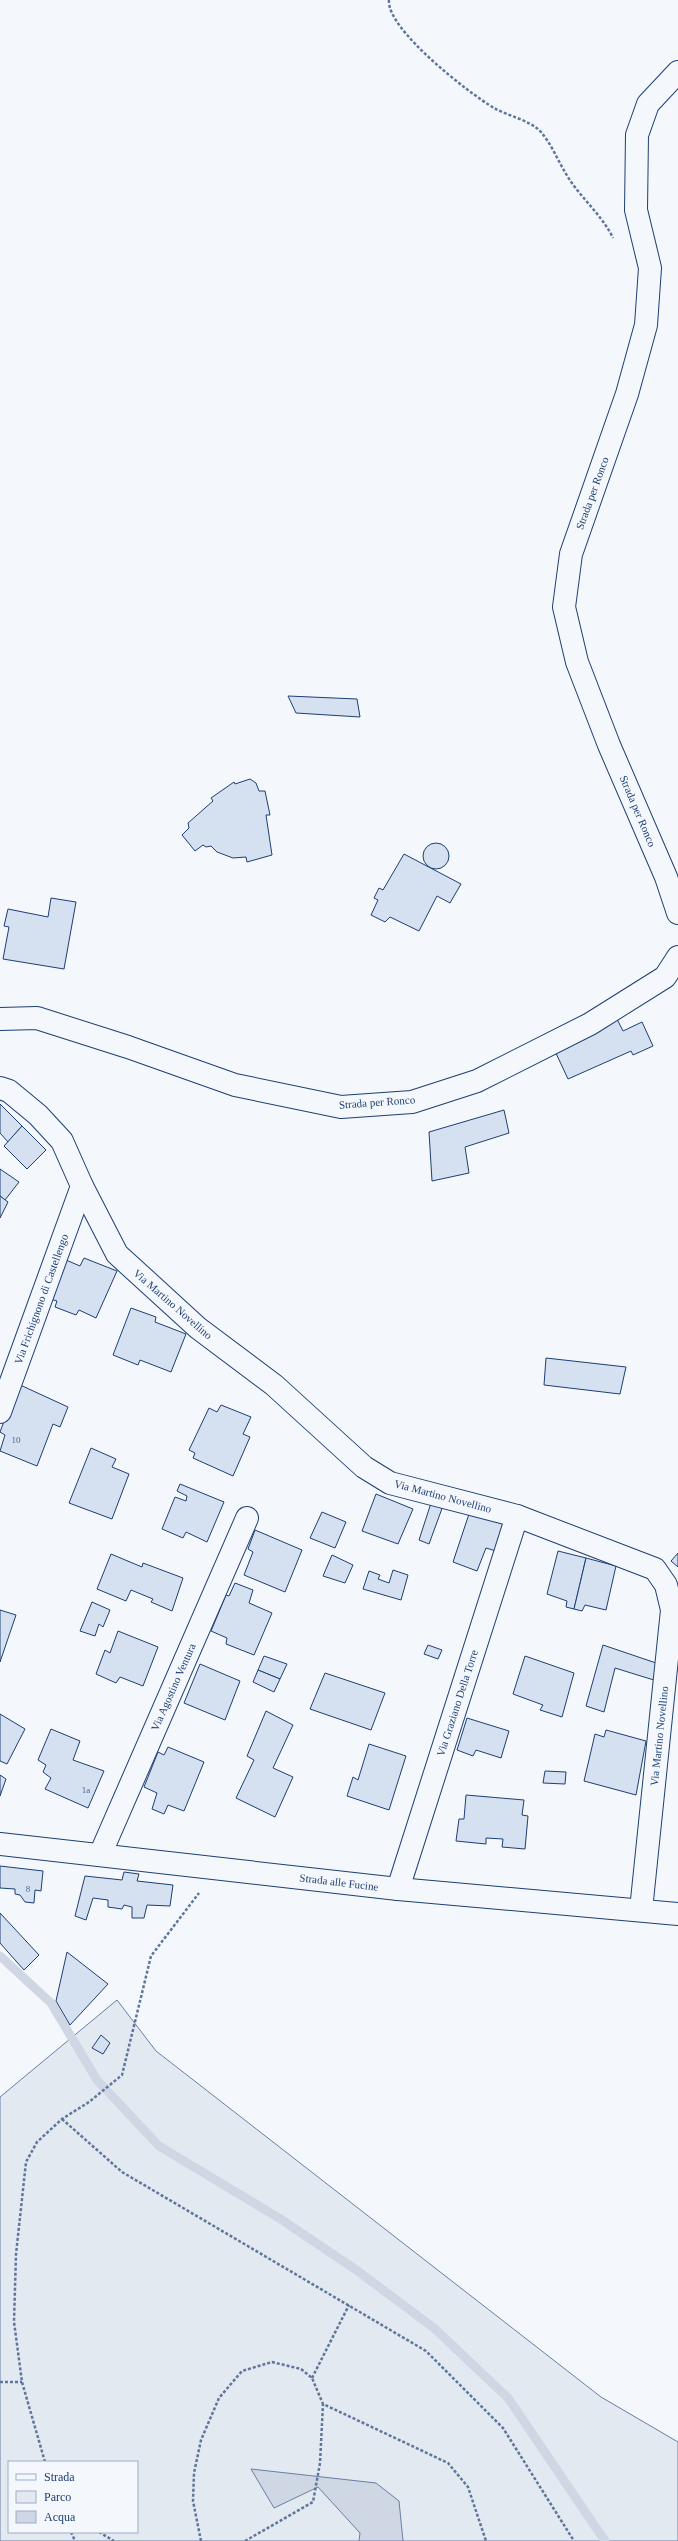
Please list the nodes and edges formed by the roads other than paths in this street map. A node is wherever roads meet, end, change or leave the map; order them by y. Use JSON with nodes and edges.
{"nodes":[{"id":1,"x":678,"y":72,"type":"edge"},
{"id":2,"x":678,"y":913,"type":"edge"},
{"id":3,"x":678,"y":957,"type":"edge"},
{"id":4,"x":0,"y":1019,"type":"edge"},
{"id":5,"x":0,"y":1088,"type":"edge"},
{"id":6,"x":82,"y":1186,"type":"junction"},
{"id":7,"x":0,"y":1412,"type":"edge"},
{"id":8,"x":517,"y":1516,"type":"junction"},
{"id":9,"x":247,"y":1518,"type":"dead end"},
{"id":10,"x":0,"y":1844,"type":"edge"},
{"id":11,"x":100,"y":1855,"type":"junction"},
{"id":12,"x":398,"y":1889,"type":"junction"},
{"id":13,"x":641,"y":1910,"type":"junction"},
{"id":14,"x":678,"y":1914,"type":"edge"}],
"edges":[{"from":1,"to":2,"type":"street","name":"Strada per Ronco"},
{"from":3,"to":4,"type":"street","name":"Strada per Ronco"},
{"from":5,"to":6,"type":"street","name":"Via Martino Novellino"},
{"from":6,"to":7,"type":"street","name":"Via Frichignono di Castellengo"},
{"from":6,"to":8,"type":"street","name":"Via Martino Novellino"},
{"from":8,"to":12,"type":"street","name":"Via Graziano Della Torre"},
{"from":8,"to":13,"type":"street","name":"Via Martino Novellino"},
{"from":9,"to":11,"type":"street","name":"Via Agostino Ventura"},
{"from":10,"to":11,"type":"street","name":"Strada alle Fucine"},
{"from":11,"to":12,"type":"street","name":"Strada alle Fucine"},
{"from":12,"to":13,"type":"street","name":"Strada alle Fucine"},
{"from":13,"to":14,"type":"street","name":"Strada alle Fucine"}]}
